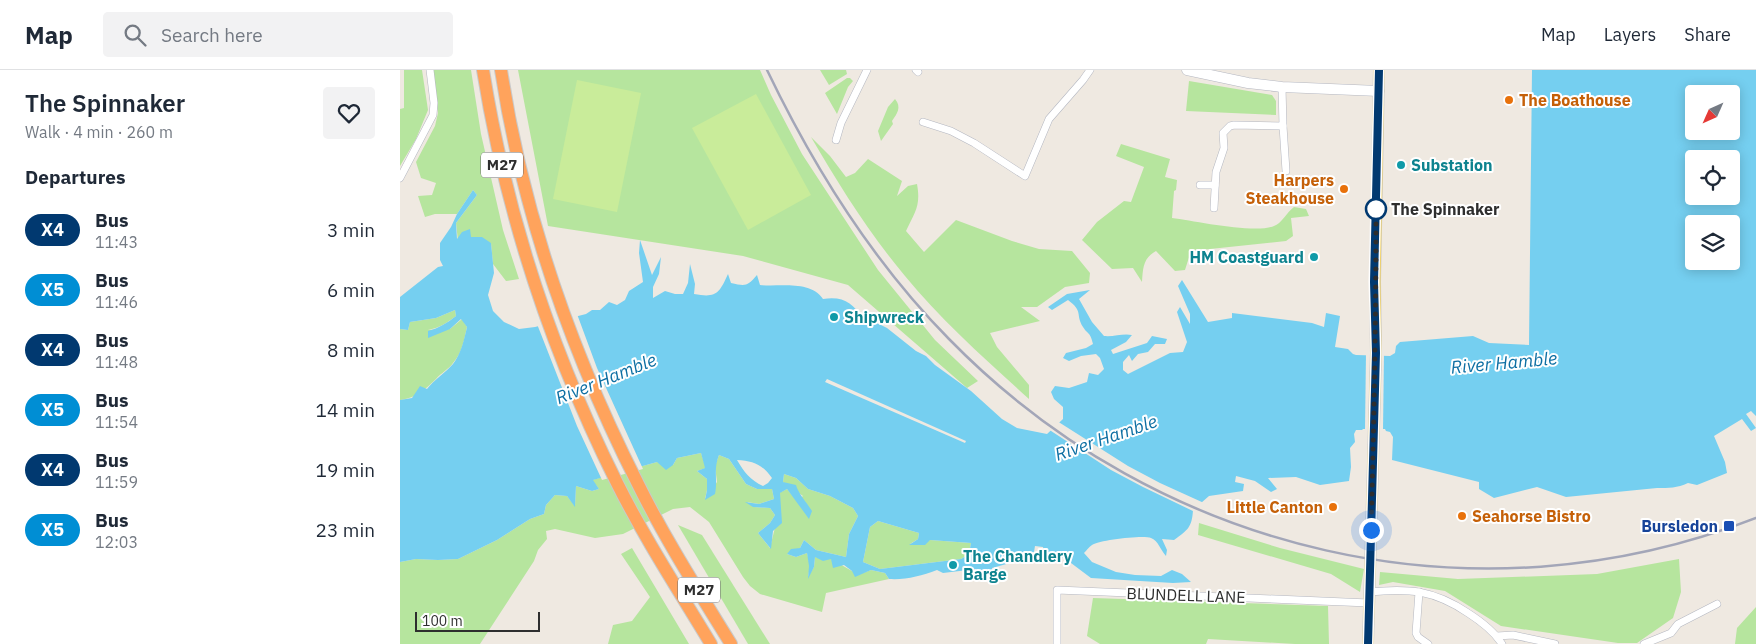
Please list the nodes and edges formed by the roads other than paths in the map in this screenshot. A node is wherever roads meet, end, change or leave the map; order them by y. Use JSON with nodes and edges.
{"nodes":[{"id":1,"x":430,"y":70,"type":"edge"},
{"id":2,"x":483,"y":70,"type":"edge"},
{"id":3,"x":501,"y":70,"type":"edge"},
{"id":4,"x":867,"y":70,"type":"edge"},
{"id":5,"x":1090,"y":70,"type":"edge"},
{"id":6,"x":1190,"y":70,"type":"edge"},
{"id":7,"x":1379,"y":70,"type":"edge"},
{"id":8,"x":1282,"y":87,"type":"junction"},
{"id":9,"x":1379,"y":91,"type":"junction"},
{"id":10,"x":923,"y":122,"type":"dead end"},
{"id":11,"x":1283,"y":126,"type":"junction"},
{"id":12,"x":836,"y":140,"type":"dead end"},
{"id":13,"x":1286,"y":171,"type":"dead end"},
{"id":14,"x":400,"y":178,"type":"edge"},
{"id":15,"x":1200,"y":185,"type":"dead end"},
{"id":16,"x":1216,"y":185,"type":"junction"},
{"id":17,"x":1214,"y":208,"type":"dead end"},
{"id":18,"x":1419,"y":592,"type":"junction"},
{"id":19,"x":1369,"y":597,"type":"junction"},
{"id":20,"x":1717,"y":604,"type":"dead end"},
{"id":21,"x":1497,"y":636,"type":"junction"},
{"id":22,"x":711,"y":644,"type":"edge"},
{"id":23,"x":731,"y":644,"type":"edge"},
{"id":24,"x":1057,"y":644,"type":"edge"},
{"id":25,"x":1368,"y":644,"type":"edge"},
{"id":26,"x":1428,"y":644,"type":"edge"},
{"id":27,"x":1502,"y":644,"type":"edge"},
{"id":28,"x":1555,"y":644,"type":"edge"},
{"id":29,"x":1644,"y":644,"type":"edge"}],
"edges":[{"from":1,"to":14,"type":"street"},
{"from":2,"to":22,"type":"highway","number":"M27"},
{"from":3,"to":23,"type":"highway","number":"M27"},
{"from":4,"to":12,"type":"street"},
{"from":5,"to":10,"type":"street"},
{"from":6,"to":8,"type":"street"},
{"from":7,"to":9,"type":"main road"},
{"from":8,"to":9,"type":"street"},
{"from":8,"to":11,"type":"street"},
{"from":9,"to":19,"type":"main road"},
{"from":11,"to":13,"type":"street"},
{"from":11,"to":16,"type":"street"},
{"from":15,"to":16,"type":"street"},
{"from":16,"to":17,"type":"street"},
{"from":18,"to":19,"type":"street"},
{"from":18,"to":21,"type":"street"},
{"from":18,"to":26,"type":"street"},
{"from":19,"to":24,"type":"street","name":"BLUNDELL LANE"},
{"from":19,"to":25,"type":"main road"},
{"from":20,"to":29,"type":"street"},
{"from":21,"to":27,"type":"street"},
{"from":21,"to":28,"type":"street"}]}
